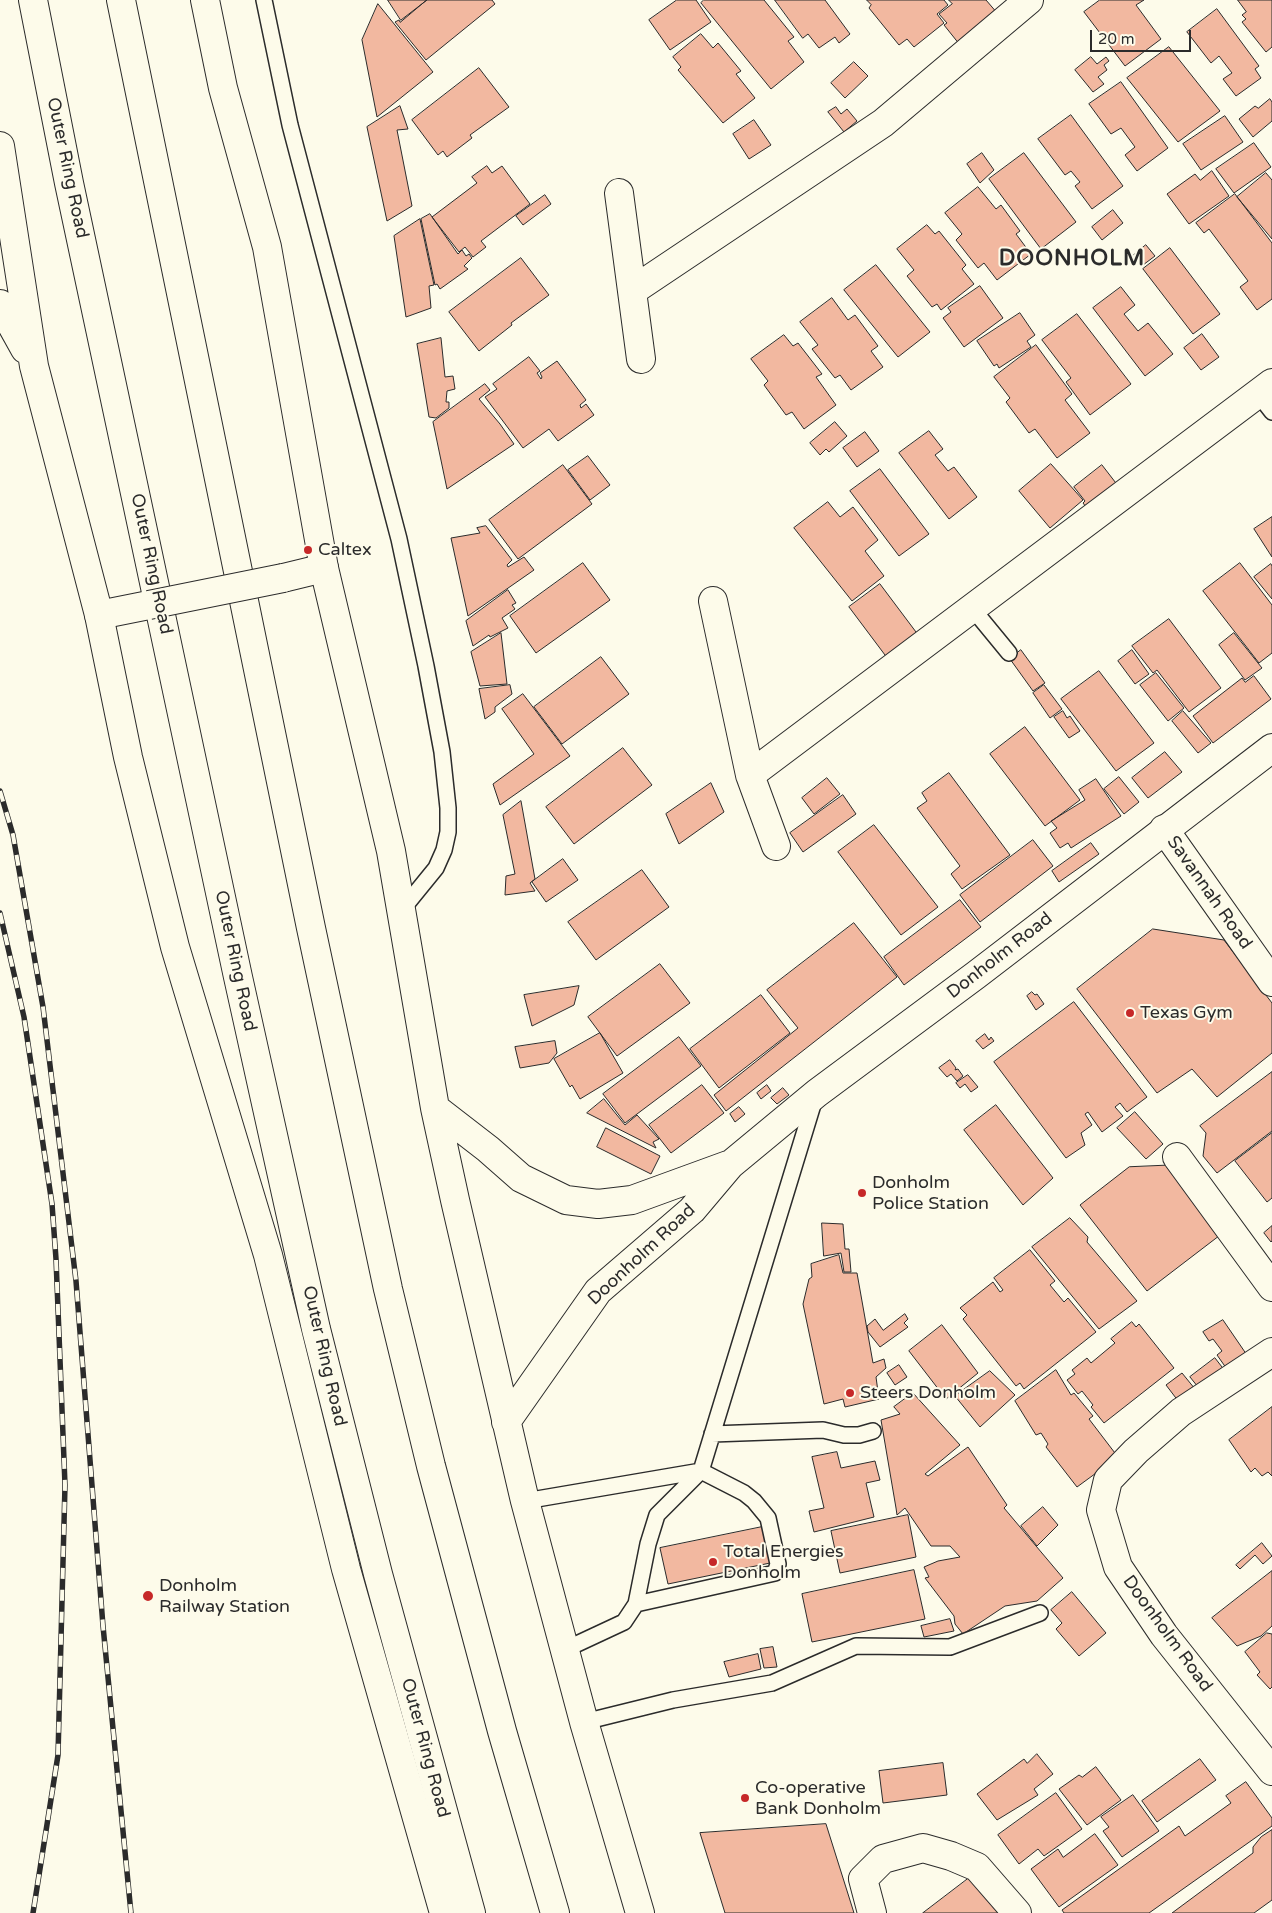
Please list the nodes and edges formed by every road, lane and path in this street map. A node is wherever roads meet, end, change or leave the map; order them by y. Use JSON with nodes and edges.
{"nodes":[{"id":1,"x":33,"y":0,"type":"edge"},
{"id":2,"x":120,"y":0,"type":"edge"},
{"id":3,"x":205,"y":0,"type":"edge"},
{"id":4,"x":264,"y":0,"type":"edge"},
{"id":5,"x":1029,"y":0,"type":"edge"},
{"id":6,"x":0,"y":146,"type":"edge"},
{"id":7,"x":619,"y":193,"type":"dead end"},
{"id":8,"x":632,"y":291,"type":"junction"},
{"id":9,"x":0,"y":304,"type":"edge"},
{"id":10,"x":641,"y":359,"type":"dead end"},
{"id":11,"x":34,"y":366,"type":"junction"},
{"id":12,"x":1267,"y":396,"type":"edge"},
{"id":13,"x":324,"y":568,"type":"junction"},
{"id":14,"x":713,"y":601,"type":"dead end"},
{"id":15,"x":972,"y":608,"type":"junction"},
{"id":16,"x":100,"y":615,"type":"junction"},
{"id":17,"x":1009,"y":653,"type":"dead end"},
{"id":18,"x":1272,"y":748,"type":"edge"},
{"id":19,"x":750,"y":775,"type":"junction"},
{"id":20,"x":1164,"y":829,"type":"junction"},
{"id":21,"x":776,"y":846,"type":"dead end"},
{"id":22,"x":401,"y":911,"type":"junction"},
{"id":23,"x":1272,"y":982,"type":"edge"},
{"id":24,"x":817,"y":1093,"type":"junction"},
{"id":25,"x":435,"y":1108,"type":"junction"},
{"id":26,"x":1177,"y":1157,"type":"dead end"},
{"id":27,"x":730,"y":1165,"type":"junction"},
{"id":28,"x":1272,"y":1287,"type":"edge"},
{"id":29,"x":1272,"y":1352,"type":"edge"},
{"id":30,"x":506,"y":1422,"type":"junction"},
{"id":31,"x":872,"y":1431,"type":"dead end"},
{"id":32,"x":712,"y":1434,"type":"junction"},
{"id":33,"x":701,"y":1471,"type":"junction"},
{"id":34,"x":525,"y":1501,"type":"junction"},
{"id":35,"x":636,"y":1604,"type":"junction"},
{"id":36,"x":1040,"y":1613,"type":"dead end"},
{"id":37,"x":564,"y":1650,"type":"junction"},
{"id":38,"x":584,"y":1722,"type":"junction"},
{"id":39,"x":1272,"y":1771,"type":"edge"},
{"id":40,"x":444,"y":1913,"type":"edge"},
{"id":41,"x":471,"y":1913,"type":"edge"},
{"id":42,"x":555,"y":1913,"type":"edge"},
{"id":43,"x":640,"y":1913,"type":"edge"},
{"id":44,"x":872,"y":1913,"type":"edge"},
{"id":45,"x":1017,"y":1913,"type":"edge"}],
"edges":[{"from":1,"to":41,"type":"main road","name":"Outer Ring Road"},
{"from":2,"to":42,"type":"main road"},
{"from":3,"to":13,"type":"main road"},
{"from":4,"to":22,"type":"lane"},
{"from":5,"to":8,"type":"main road"},
{"from":6,"to":11,"type":"main road","name":"Outer Ring Road"},
{"from":7,"to":8,"type":"main road"},
{"from":8,"to":10,"type":"main road"},
{"from":9,"to":11,"type":"main road"},
{"from":11,"to":16,"type":"main road","name":"Outer Ring Road"},
{"from":12,"to":15,"type":"main road"},
{"from":13,"to":16,"type":"main road","bridge":true},
{"from":13,"to":22,"type":"main road"},
{"from":14,"to":19,"type":"main road"},
{"from":15,"to":17,"type":"lane"},
{"from":15,"to":19,"type":"main road"},
{"from":16,"to":40,"type":"main road","name":"Outer Ring Road"},
{"from":18,"to":20,"type":"main road","name":"Donholm Road"},
{"from":19,"to":21,"type":"main road"},
{"from":20,"to":23,"type":"main road","name":"Savannah Road"},
{"from":20,"to":24,"type":"main road","name":"Donholm Road"},
{"from":22,"to":25,"type":"main road"},
{"from":24,"to":27,"type":"main road","name":"Donholm Road"},
{"from":24,"to":32,"type":"lane"},
{"from":25,"to":27,"type":"main road"},
{"from":25,"to":30,"type":"main road"},
{"from":26,"to":28,"type":"main road"},
{"from":27,"to":30,"type":"main road","name":"Doonholm Road"},
{"from":29,"to":39,"type":"main road","name":"Doonholm Road"},
{"from":30,"to":34,"type":"main road"},
{"from":31,"to":32,"type":"lane"},
{"from":32,"to":33,"type":"lane"},
{"from":33,"to":34,"type":"lane"},
{"from":33,"to":35,"type":"lane"},
{"from":33,"to":35,"type":"lane"},
{"from":34,"to":37,"type":"main road"},
{"from":35,"to":37,"type":"lane"},
{"from":36,"to":38,"type":"lane"},
{"from":37,"to":38,"type":"main road"},
{"from":38,"to":43,"type":"main road"},
{"from":44,"to":45,"type":"main road"}]}
